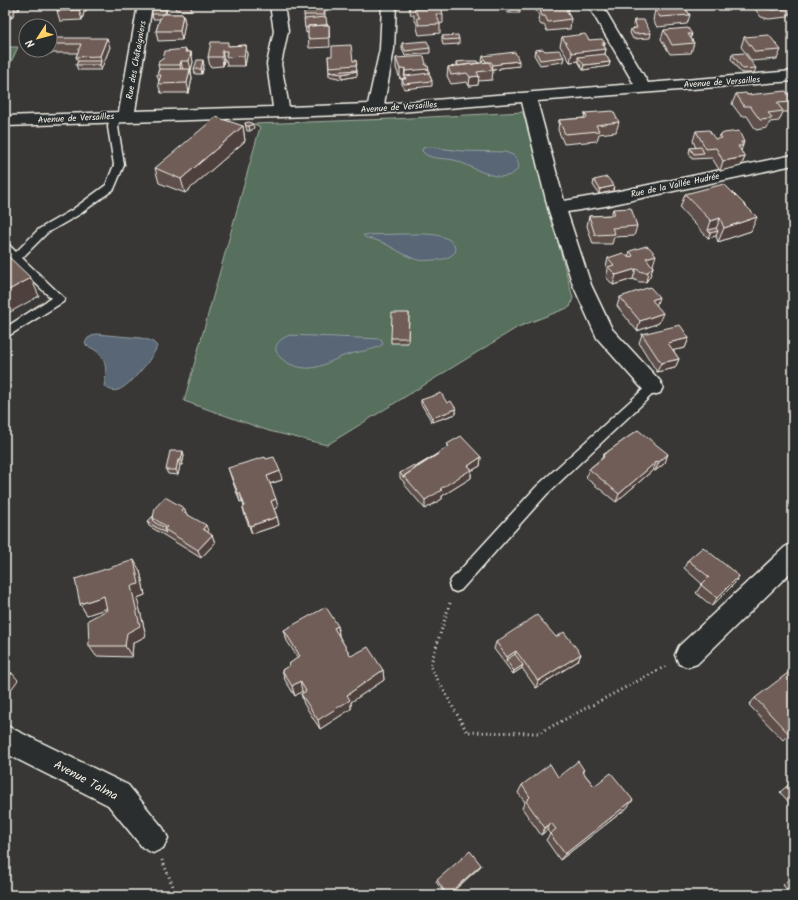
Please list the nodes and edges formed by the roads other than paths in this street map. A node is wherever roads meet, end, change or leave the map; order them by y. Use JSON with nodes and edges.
{"nodes":[{"id":1,"x":145,"y":5,"type":"edge"},
{"id":2,"x":277,"y":5,"type":"edge"},
{"id":3,"x":389,"y":5,"type":"edge"},
{"id":4,"x":595,"y":5,"type":"edge"},
{"id":5,"x":793,"y":76,"type":"edge"},
{"id":6,"x":643,"y":87,"type":"junction"},
{"id":7,"x":528,"y":96,"type":"junction"},
{"id":8,"x":375,"y":109,"type":"junction"},
{"id":9,"x":282,"y":112,"type":"junction"},
{"id":10,"x":120,"y":116,"type":"junction"},
{"id":11,"x":5,"y":121,"type":"edge"},
{"id":12,"x":793,"y":160,"type":"edge"},
{"id":13,"x":557,"y":208,"type":"junction"},
{"id":14,"x":5,"y":248,"type":"edge"},
{"id":15,"x":16,"y":258,"type":"junction"},
{"id":16,"x":5,"y":334,"type":"edge"},
{"id":17,"x":653,"y":387,"type":"joint"},
{"id":18,"x":793,"y":554,"type":"edge"},
{"id":19,"x":456,"y":586,"type":"road end"},
{"id":20,"x":688,"y":655,"type":"road end"},
{"id":21,"x":5,"y":739,"type":"edge"},
{"id":22,"x":153,"y":838,"type":"road end"}],
"edges":[{"from":1,"to":10,"type":"street","name":"Rue des Châtaigniers"},
{"from":2,"to":9,"type":"street"},
{"from":3,"to":8,"type":"street"},
{"from":4,"to":6,"type":"street"},
{"from":5,"to":6,"type":"street","name":"Avenue de Versailles"},
{"from":6,"to":7,"type":"street","name":"Avenue de Versailles"},
{"from":7,"to":8,"type":"street","name":"Avenue de Versailles"},
{"from":7,"to":13,"type":"street"},
{"from":8,"to":9,"type":"street","name":"Avenue de Versailles"},
{"from":9,"to":10,"type":"street","name":"Avenue de Versailles"},
{"from":10,"to":11,"type":"street","name":"Avenue de Versailles"},
{"from":10,"to":15,"type":"lane"},
{"from":12,"to":13,"type":"street","name":"Rue de la Vallée Hudrée"},
{"from":13,"to":17,"type":"street"},
{"from":14,"to":15,"type":"lane"},
{"from":15,"to":16,"type":"lane"},
{"from":17,"to":19,"type":"lane"},
{"from":18,"to":20,"type":"street"},
{"from":21,"to":22,"type":"street","name":"Avenue Talma"}]}
